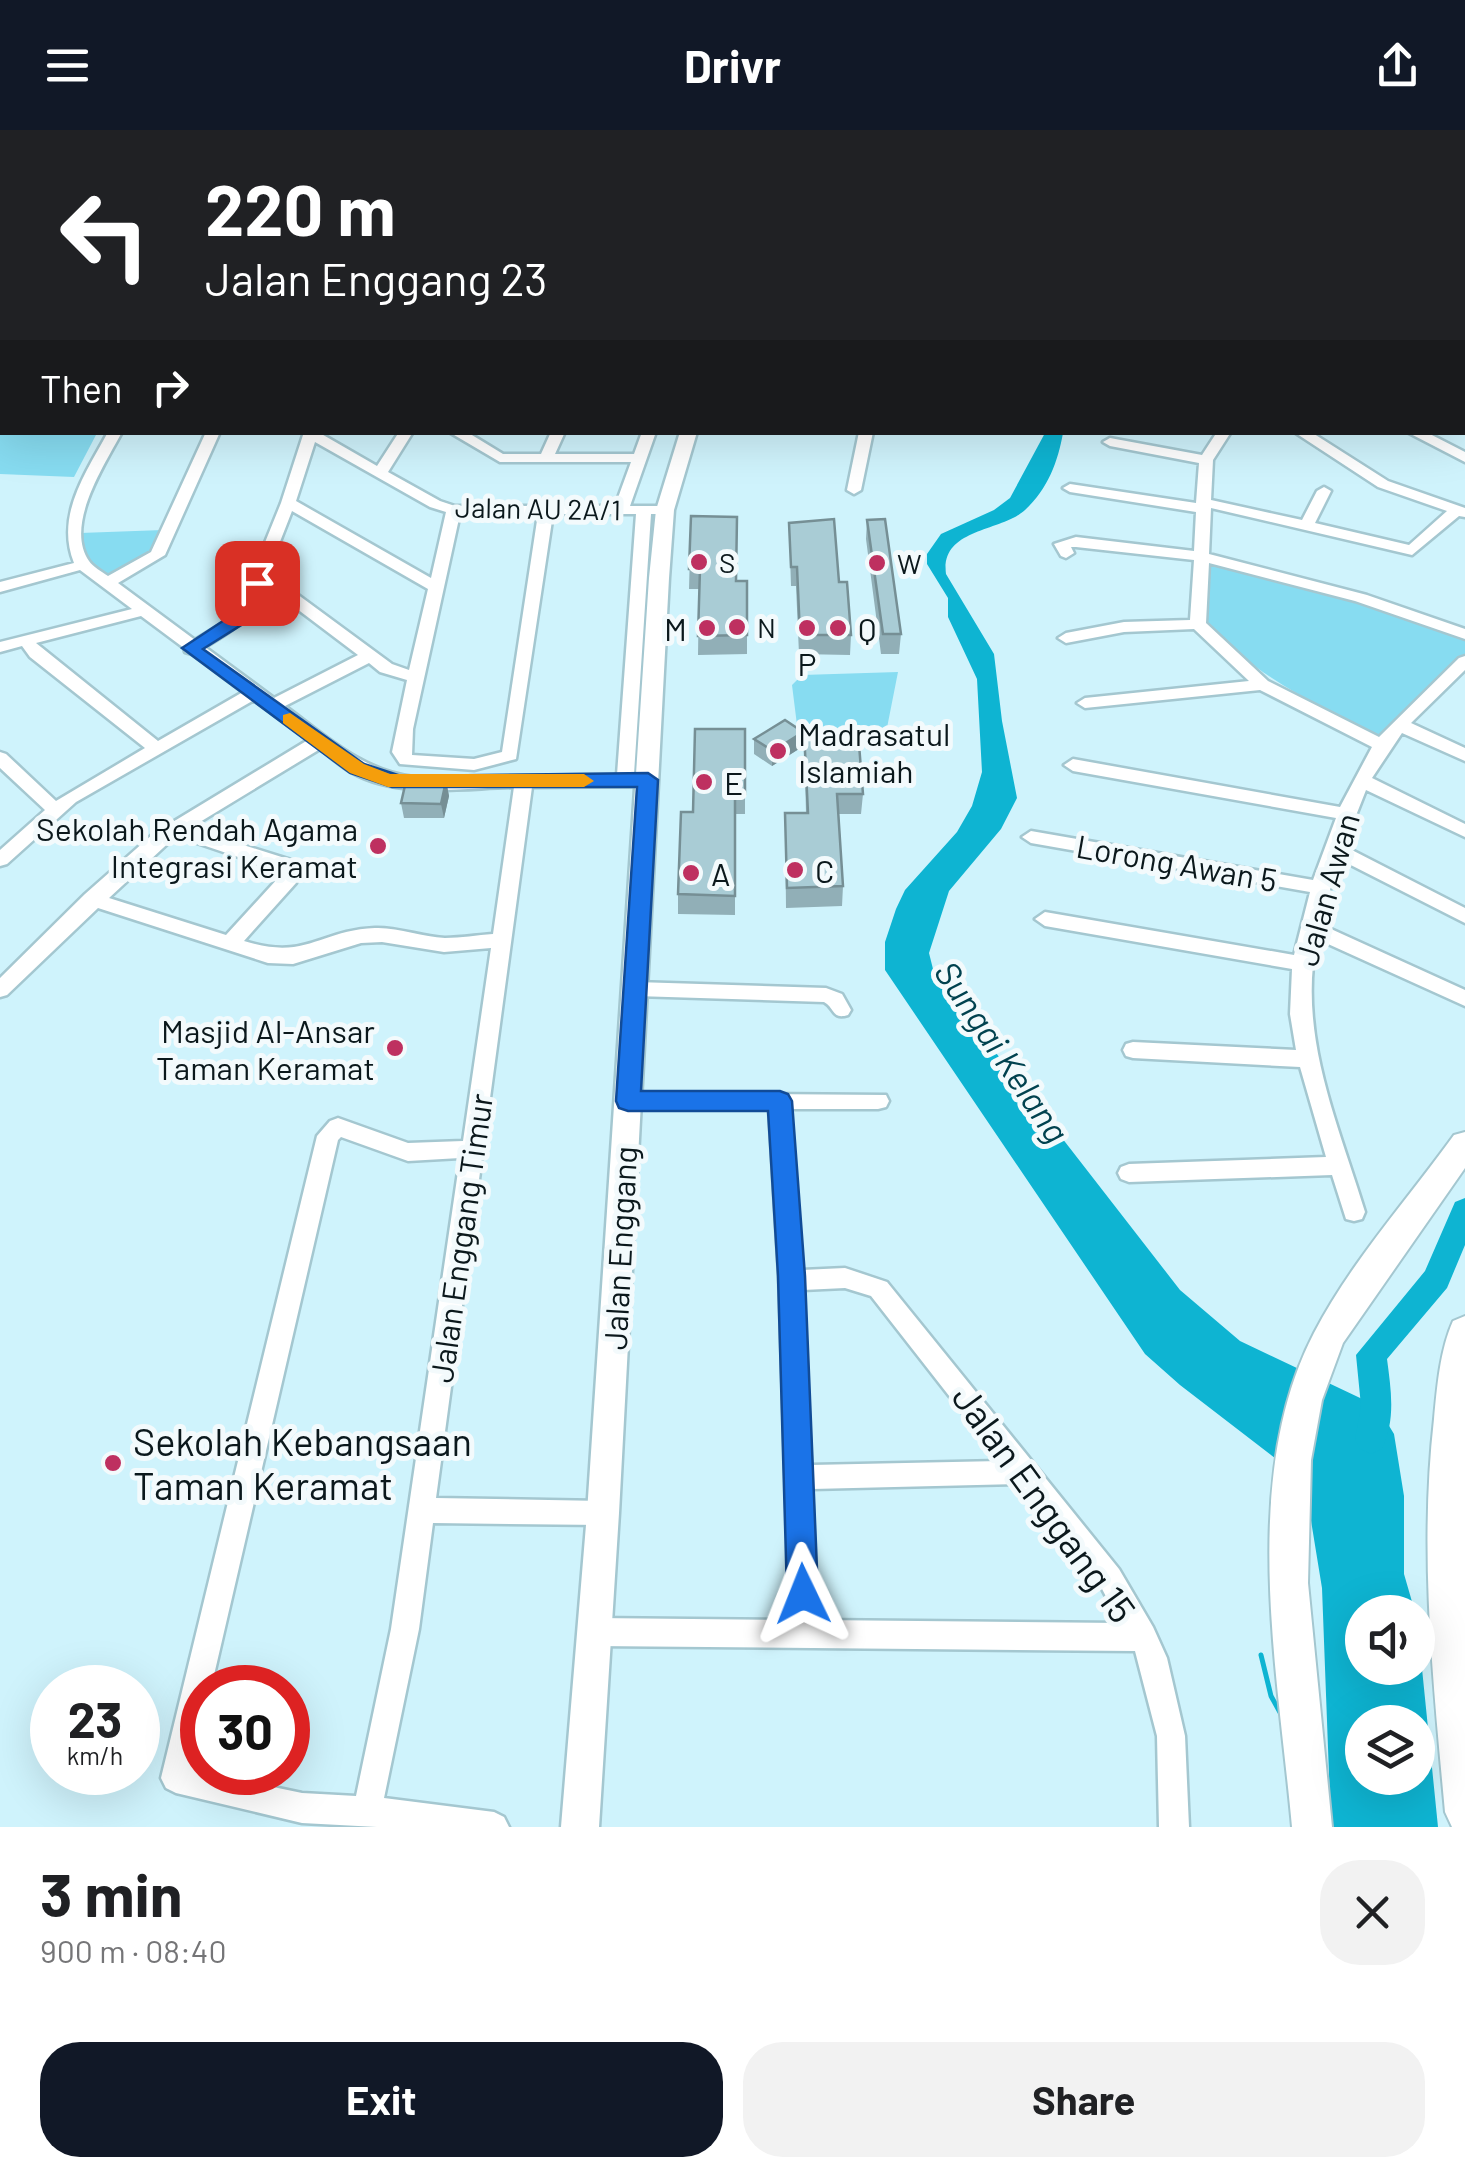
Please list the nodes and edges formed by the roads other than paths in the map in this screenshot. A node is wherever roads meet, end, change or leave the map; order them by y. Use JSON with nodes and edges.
{"nodes":[{"id":1,"x":114,"y":435,"type":"edge"},
{"id":2,"x":211,"y":435,"type":"edge"},
{"id":3,"x":309,"y":435,"type":"edge"},
{"id":4,"x":314,"y":435,"type":"edge"},
{"id":5,"x":404,"y":435,"type":"edge"},
{"id":6,"x":462,"y":435,"type":"edge"},
{"id":7,"x":557,"y":435,"type":"edge"},
{"id":8,"x":648,"y":435,"type":"edge"},
{"id":9,"x":688,"y":435,"type":"edge"},
{"id":10,"x":865,"y":435,"type":"edge"},
{"id":11,"x":1222,"y":435,"type":"edge"},
{"id":12,"x":1306,"y":435,"type":"edge"},
{"id":13,"x":1420,"y":435,"type":"edge"},
{"id":14,"x":1110,"y":442,"type":"dead end"},
{"id":15,"x":547,"y":458,"type":"junction"},
{"id":16,"x":639,"y":458,"type":"junction"},
{"id":17,"x":1465,"y":458,"type":"edge"},
{"id":18,"x":1206,"y":460,"type":"junction"},
{"id":19,"x":381,"y":471,"type":"junction"},
{"id":20,"x":1070,"y":488,"type":"dead end"},
{"id":21,"x":854,"y":490,"type":"dead end"},
{"id":22,"x":1324,"y":491,"type":"dead end"},
{"id":23,"x":288,"y":503,"type":"junction"},
{"id":24,"x":1203,"y":505,"type":"junction"},
{"id":25,"x":454,"y":510,"type":"junction"},
{"id":26,"x":546,"y":510,"type":"junction"},
{"id":27,"x":621,"y":510,"type":"junction"},
{"id":28,"x":654,"y":511,"type":"junction"},
{"id":29,"x":1461,"y":511,"type":"edge"},
{"id":30,"x":1306,"y":526,"type":"junction"},
{"id":31,"x":1061,"y":554,"type":"dead end"},
{"id":32,"x":79,"y":559,"type":"junction"},
{"id":33,"x":1200,"y":561,"type":"junction"},
{"id":34,"x":0,"y":572,"type":"edge"},
{"id":35,"x":257,"y":583,"type":"junction"},
{"id":36,"x":105,"y":584,"type":"junction"},
{"id":37,"x":0,"y":586,"type":"edge"},
{"id":38,"x":436,"y":588,"type":"junction"},
{"id":39,"x":141,"y":612,"type":"junction"},
{"id":40,"x":1198,"y":624,"type":"junction"},
{"id":41,"x":1465,"y":634,"type":"edge"},
{"id":42,"x":1066,"y":638,"type":"dead end"},
{"id":43,"x":25,"y":640,"type":"junction"},
{"id":44,"x":0,"y":647,"type":"edge"},
{"id":45,"x":191,"y":648,"type":"junction"},
{"id":46,"x":369,"y":656,"type":"junction"},
{"id":47,"x":1461,"y":670,"type":"edge"},
{"id":48,"x":416,"y":678,"type":"junction"},
{"id":49,"x":1262,"y":685,"type":"junction"},
{"id":50,"x":254,"y":693,"type":"junction"},
{"id":51,"x":1085,"y":703,"type":"dead end"},
{"id":52,"x":272,"y":706,"type":"junction"},
{"id":53,"x":1402,"y":726,"type":"junction"},
{"id":54,"x":320,"y":741,"type":"junction"},
{"id":55,"x":1381,"y":744,"type":"junction"},
{"id":56,"x":156,"y":748,"type":"junction"},
{"id":57,"x":1465,"y":755,"type":"edge"},
{"id":58,"x":0,"y":758,"type":"edge"},
{"id":59,"x":1074,"y":765,"type":"dead end"},
{"id":60,"x":636,"y":780,"type":"junction"},
{"id":61,"x":1361,"y":780,"type":"junction"},
{"id":62,"x":524,"y":782,"type":"junction"},
{"id":63,"x":55,"y":810,"type":"junction"},
{"id":64,"x":1346,"y":814,"type":"junction"},
{"id":65,"x":173,"y":829,"type":"junction"},
{"id":66,"x":1465,"y":831,"type":"edge"},
{"id":67,"x":1031,"y":837,"type":"dead end"},
{"id":68,"x":1335,"y":849,"type":"junction"},
{"id":69,"x":0,"y":860,"type":"edge"},
{"id":70,"x":1322,"y":888,"type":"junction"},
{"id":71,"x":92,"y":900,"type":"junction"},
{"id":72,"x":1465,"y":916,"type":"edge"},
{"id":73,"x":1045,"y":919,"type":"dead end"},
{"id":74,"x":1312,"y":928,"type":"junction"},
{"id":75,"x":502,"y":940,"type":"junction"},
{"id":76,"x":230,"y":944,"type":"junction"},
{"id":77,"x":1301,"y":963,"type":"junction"},
{"id":78,"x":0,"y":990,"type":"edge"},
{"id":79,"x":636,"y":990,"type":"junction"},
{"id":80,"x":1465,"y":999,"type":"edge"},
{"id":81,"x":841,"y":1010,"type":"dead end"},
{"id":82,"x":1133,"y":1050,"type":"dead end"},
{"id":83,"x":1309,"y":1059,"type":"junction"},
{"id":84,"x":628,"y":1101,"type":"junction"},
{"id":85,"x":780,"y":1101,"type":"junction"},
{"id":86,"x":878,"y":1101,"type":"dead end"},
{"id":87,"x":1465,"y":1144,"type":"edge"},
{"id":88,"x":472,"y":1148,"type":"junction"},
{"id":89,"x":1340,"y":1166,"type":"junction"},
{"id":90,"x":1128,"y":1173,"type":"dead end"},
{"id":91,"x":1354,"y":1212,"type":"dead end"},
{"id":92,"x":791,"y":1281,"type":"junction"},
{"id":93,"x":1465,"y":1332,"type":"edge"},
{"id":94,"x":1028,"y":1472,"type":"junction"},
{"id":95,"x":799,"y":1476,"type":"junction"},
{"id":96,"x":422,"y":1510,"type":"junction"},
{"id":97,"x":603,"y":1513,"type":"junction"},
{"id":98,"x":595,"y":1632,"type":"junction"},
{"id":99,"x":804,"y":1634,"type":"junction"},
{"id":100,"x":1143,"y":1637,"type":"junction"},
{"id":101,"x":368,"y":1811,"type":"junction"},
{"id":102,"x":1465,"y":1812,"type":"edge"},
{"id":103,"x":586,"y":1826,"type":"edge"},
{"id":104,"x":494,"y":1827,"type":"edge"},
{"id":105,"x":1174,"y":1827,"type":"edge"},
{"id":106,"x":1312,"y":1827,"type":"edge"}],
"edges":[{"from":1,"to":32,"type":"street"},
{"from":2,"to":36,"type":"street"},
{"from":3,"to":23,"type":"street"},
{"from":4,"to":19,"type":"street","name":"Jalan AU 2A/1"},
{"from":5,"to":19,"type":"street"},
{"from":6,"to":15,"type":"street"},
{"from":7,"to":15,"type":"street"},
{"from":8,"to":16,"type":"street"},
{"from":9,"to":28,"type":"main road","name":"Jalan Enggang"},
{"from":10,"to":21,"type":"street"},
{"from":11,"to":18,"type":"street"},
{"from":12,"to":29,"type":"street"},
{"from":13,"to":17,"type":"street"},
{"from":14,"to":18,"type":"street"},
{"from":15,"to":16,"type":"street"},
{"from":16,"to":27,"type":"street"},
{"from":18,"to":24,"type":"street"},
{"from":19,"to":25,"type":"street","name":"Jalan AU 2A/1"},
{"from":20,"to":24,"type":"street"},
{"from":22,"to":30,"type":"street"},
{"from":23,"to":35,"type":"street"},
{"from":23,"to":38,"type":"street"},
{"from":24,"to":30,"type":"street"},
{"from":24,"to":33,"type":"street"},
{"from":25,"to":26,"type":"street","name":"Jalan AU 2A/1"},
{"from":25,"to":38,"type":"street"},
{"from":26,"to":27,"type":"street","name":"Jalan AU 2A/1"},
{"from":26,"to":48,"type":"street"},
{"from":27,"to":28,"type":"street","name":"Jalan AU 2A/1"},
{"from":28,"to":60,"type":"main road","name":"Jalan Enggang"},
{"from":29,"to":30,"type":"street"},
{"from":31,"to":33,"type":"street"},
{"from":32,"to":34,"type":"street"},
{"from":32,"to":36,"type":"street"},
{"from":32,"to":37,"type":"street"},
{"from":33,"to":40,"type":"street"},
{"from":33,"to":41,"type":"street"},
{"from":35,"to":45,"type":"street"},
{"from":35,"to":46,"type":"street"},
{"from":36,"to":39,"type":"street"},
{"from":38,"to":48,"type":"street"},
{"from":39,"to":43,"type":"street"},
{"from":39,"to":45,"type":"street"},
{"from":40,"to":42,"type":"street"},
{"from":40,"to":49,"type":"street"},
{"from":43,"to":44,"type":"street"},
{"from":43,"to":56,"type":"street"},
{"from":45,"to":50,"type":"street"},
{"from":46,"to":48,"type":"street"},
{"from":46,"to":52,"type":"street"},
{"from":47,"to":53,"type":"street","name":"Jalan Awan"},
{"from":49,"to":51,"type":"street"},
{"from":49,"to":55,"type":"street"},
{"from":50,"to":52,"type":"street"},
{"from":50,"to":56,"type":"street"},
{"from":52,"to":54,"type":"street"},
{"from":53,"to":55,"type":"street","name":"Jalan Awan"},
{"from":53,"to":57,"type":"street"},
{"from":54,"to":62,"type":"street"},
{"from":54,"to":65,"type":"street"},
{"from":55,"to":61,"type":"street","name":"Jalan Awan"},
{"from":56,"to":63,"type":"street"},
{"from":58,"to":63,"type":"street"},
{"from":59,"to":64,"type":"street"},
{"from":60,"to":62,"type":"street"},
{"from":60,"to":79,"type":"main road","name":"Jalan Enggang"},
{"from":61,"to":64,"type":"street","name":"Jalan Awan"},
{"from":61,"to":66,"type":"street"},
{"from":62,"to":75,"type":"street","name":"Jalan Enggang Timur"},
{"from":63,"to":69,"type":"street"},
{"from":64,"to":68,"type":"street","name":"Jalan Awan"},
{"from":65,"to":71,"type":"street"},
{"from":65,"to":76,"type":"street"},
{"from":67,"to":70,"type":"street","name":"Lorong Awan 5"},
{"from":68,"to":70,"type":"street","name":"Jalan Awan"},
{"from":68,"to":72,"type":"street"},
{"from":70,"to":74,"type":"street","name":"Jalan Awan"},
{"from":71,"to":76,"type":"street"},
{"from":71,"to":78,"type":"street"},
{"from":73,"to":77,"type":"street"},
{"from":74,"to":77,"type":"street","name":"Jalan Awan"},
{"from":74,"to":80,"type":"street"},
{"from":75,"to":76,"type":"street"},
{"from":75,"to":88,"type":"street","name":"Jalan Enggang Timur"},
{"from":77,"to":83,"type":"street","name":"Jalan Awan"},
{"from":79,"to":81,"type":"street"},
{"from":79,"to":84,"type":"main road","name":"Jalan Enggang"},
{"from":82,"to":83,"type":"street"},
{"from":83,"to":89,"type":"street","name":"Jalan Awan"},
{"from":84,"to":85,"type":"street"},
{"from":84,"to":97,"type":"main road","name":"Jalan Enggang"},
{"from":85,"to":86,"type":"street"},
{"from":85,"to":92,"type":"street"},
{"from":87,"to":106,"type":"highway"},
{"from":88,"to":96,"type":"street","name":"Jalan Enggang Timur"},
{"from":88,"to":101,"type":"street"},
{"from":89,"to":90,"type":"street"},
{"from":89,"to":91,"type":"street","name":"Jalan Awan"},
{"from":92,"to":94,"type":"street","name":"Jalan Enggang 15"},
{"from":92,"to":95,"type":"street"},
{"from":93,"to":102,"type":"highway"},
{"from":94,"to":95,"type":"street"},
{"from":94,"to":100,"type":"street","name":"Jalan Enggang 15"},
{"from":95,"to":99,"type":"street"},
{"from":96,"to":97,"type":"street"},
{"from":96,"to":101,"type":"street","name":"Jalan Enggang Timur"},
{"from":97,"to":98,"type":"main road","name":"Jalan Enggang"},
{"from":98,"to":99,"type":"street"},
{"from":98,"to":103,"type":"main road","name":"Jalan Enggang"},
{"from":99,"to":100,"type":"street"},
{"from":100,"to":105,"type":"street","name":"Jalan Enggang 15"},
{"from":101,"to":104,"type":"street"}]}
